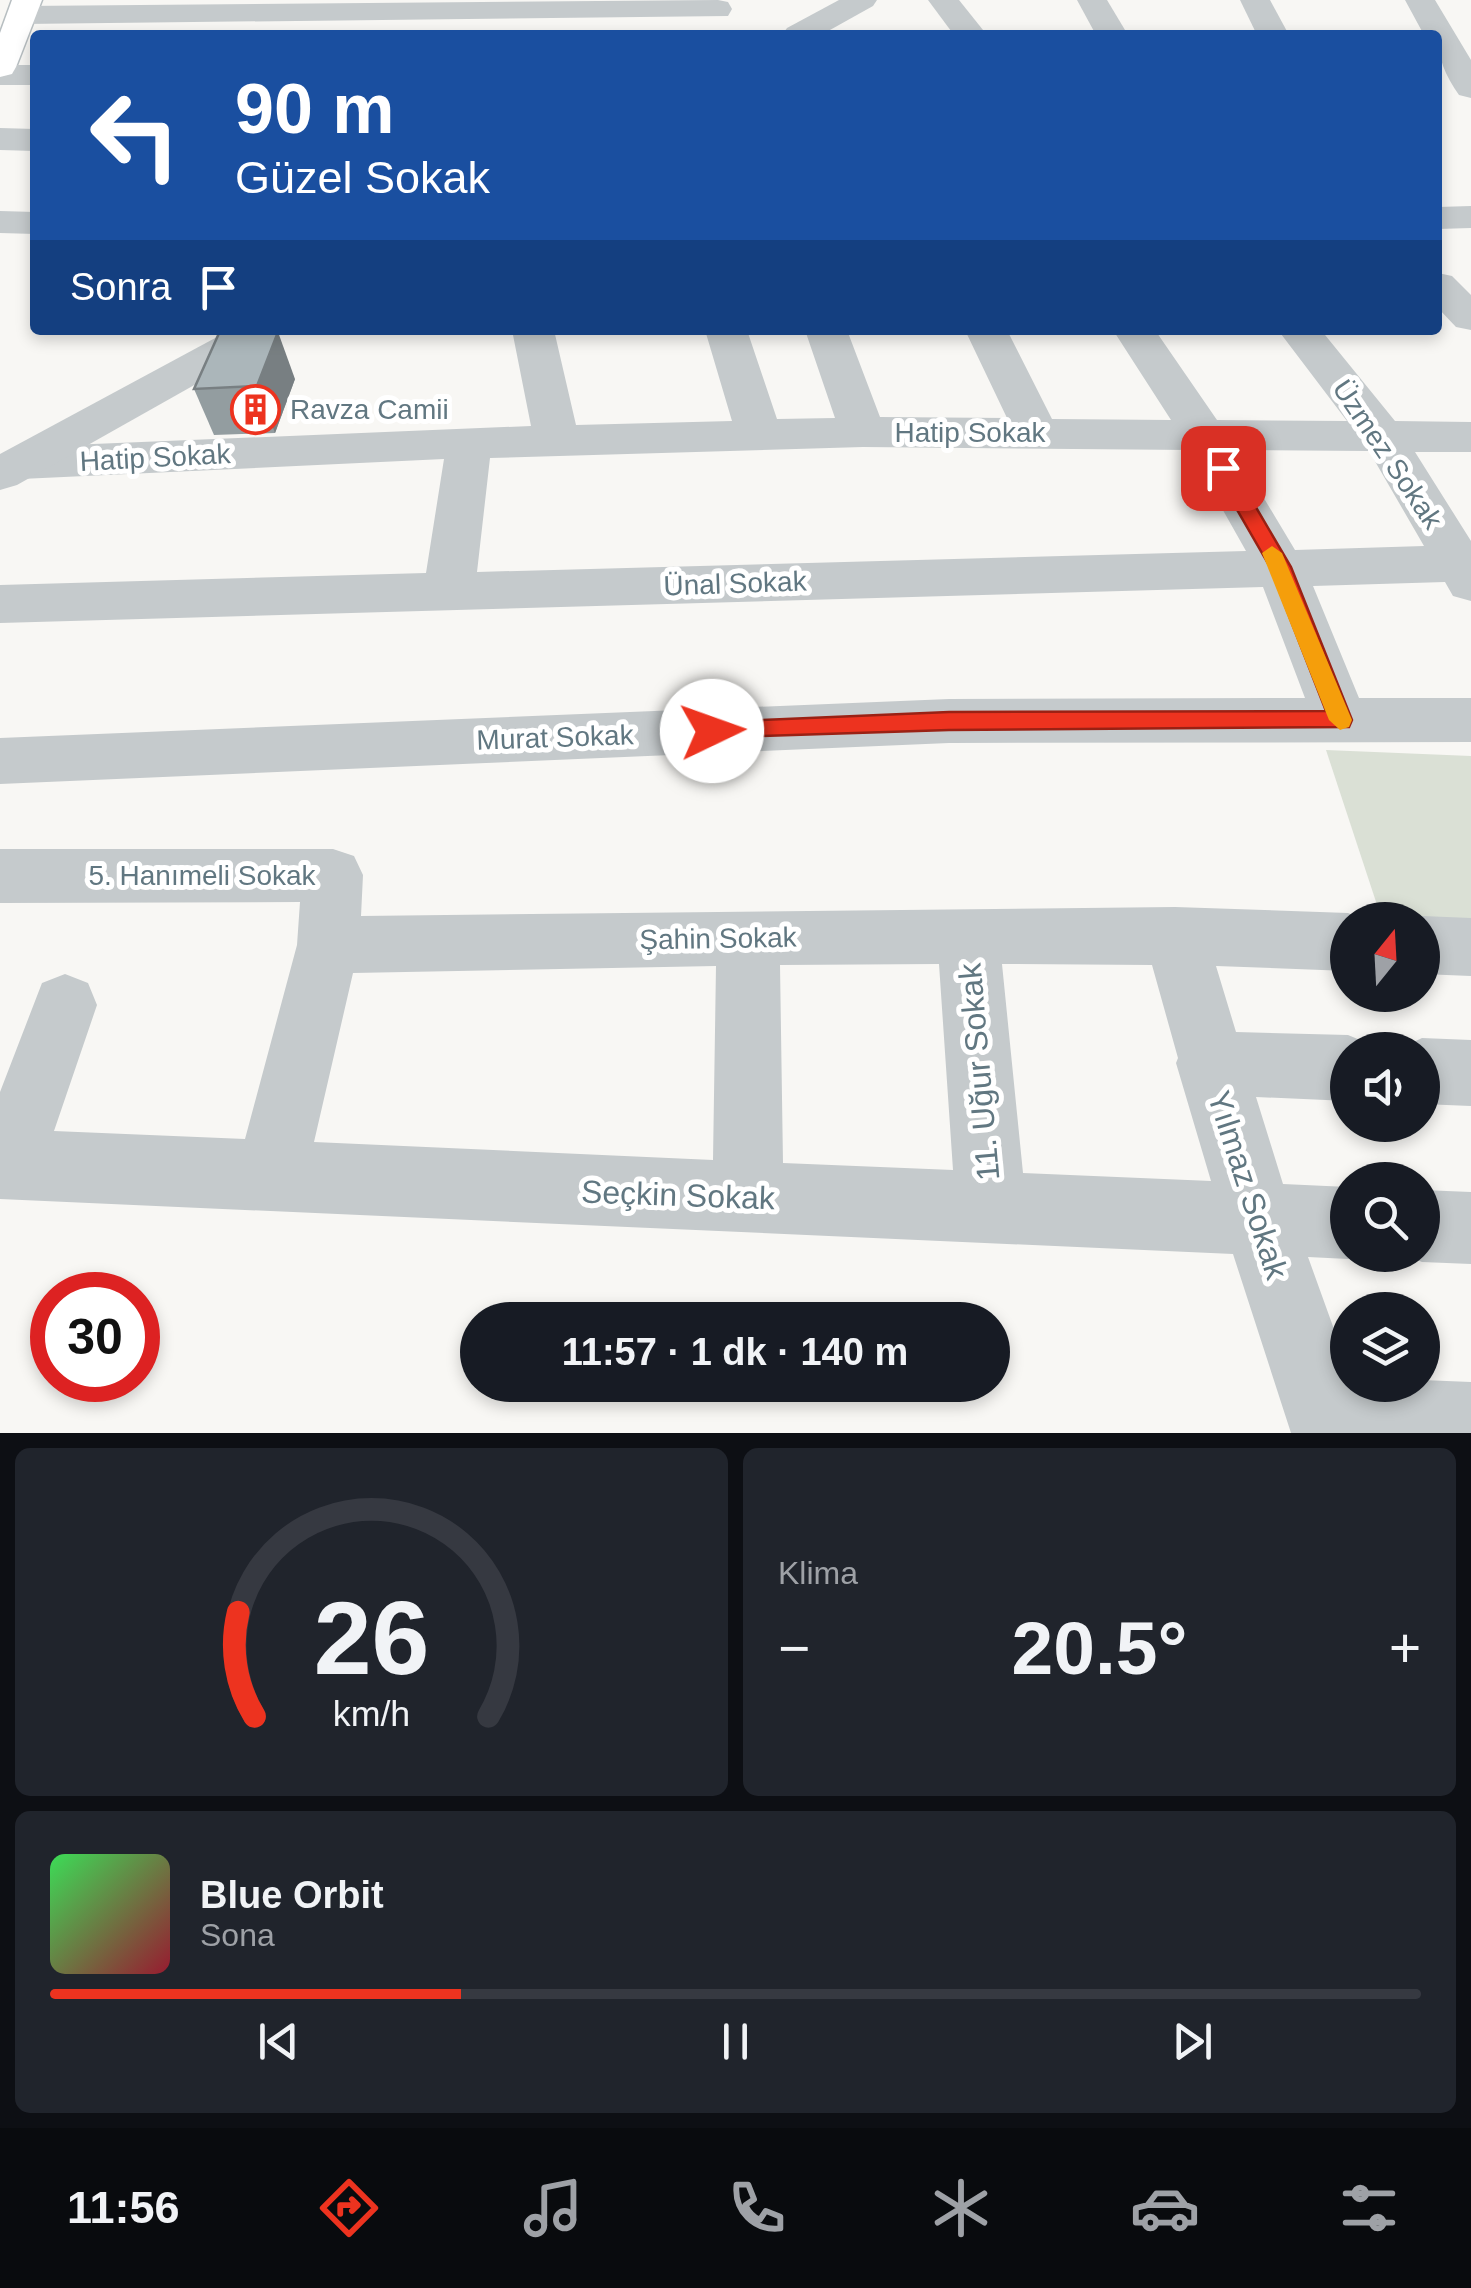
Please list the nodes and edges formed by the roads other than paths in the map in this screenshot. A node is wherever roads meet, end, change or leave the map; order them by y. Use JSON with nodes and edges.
{"nodes":[{"id":1,"x":943,"y":0,"type":"edge"},
{"id":2,"x":1092,"y":0,"type":"edge"},
{"id":3,"x":1255,"y":0,"type":"edge"},
{"id":4,"x":1420,"y":0,"type":"edge"},
{"id":5,"x":859,"y":1,"type":"edge"},
{"id":6,"x":271,"y":6,"type":"edge"},
{"id":7,"x":488,"y":6,"type":"edge"},
{"id":8,"x":26,"y":8,"type":"edge"},
{"id":9,"x":612,"y":15,"type":"edge"},
{"id":10,"x":717,"y":15,"type":"edge"},
{"id":11,"x":829,"y":27,"type":"edge"},
{"id":12,"x":967,"y":30,"type":"edge"},
{"id":13,"x":1109,"y":30,"type":"edge"},
{"id":14,"x":1270,"y":30,"type":"edge"},
{"id":15,"x":1437,"y":30,"type":"edge"},
{"id":16,"x":1442,"y":38,"type":"edge"},
{"id":17,"x":0,"y":67,"type":"edge"},
{"id":18,"x":0,"y":75,"type":"edge"},
{"id":19,"x":30,"y":75,"type":"edge"},
{"id":20,"x":1471,"y":88,"type":"edge"},
{"id":21,"x":0,"y":139,"type":"edge"},
{"id":22,"x":30,"y":140,"type":"edge"},
{"id":23,"x":1471,"y":217,"type":"edge"},
{"id":24,"x":1442,"y":218,"type":"edge"},
{"id":25,"x":0,"y":222,"type":"edge"},
{"id":26,"x":30,"y":223,"type":"edge"},
{"id":27,"x":1442,"y":289,"type":"edge"},
{"id":28,"x":1471,"y":318,"type":"edge"},
{"id":29,"x":253,"y":335,"type":"edge"},
{"id":30,"x":534,"y":335,"type":"edge"},
{"id":31,"x":728,"y":335,"type":"edge"},
{"id":32,"x":828,"y":335,"type":"edge"},
{"id":33,"x":988,"y":335,"type":"edge"},
{"id":34,"x":1137,"y":335,"type":"edge"},
{"id":35,"x":1303,"y":335,"type":"edge"},
{"id":36,"x":1036,"y":430,"type":"junction"},
{"id":37,"x":863,"y":432,"type":"junction"},
{"id":38,"x":1204,"y":434,"type":"junction"},
{"id":39,"x":759,"y":435,"type":"junction"},
{"id":40,"x":1471,"y":437,"type":"edge"},
{"id":41,"x":1384,"y":438,"type":"junction"},
{"id":42,"x":557,"y":440,"type":"junction"},
{"id":43,"x":469,"y":443,"type":"junction"},
{"id":44,"x":11,"y":468,"type":"edge"},
{"id":45,"x":1280,"y":567,"type":"junction"},
{"id":46,"x":1468,"y":570,"type":"edge"},
{"id":47,"x":448,"y":591,"type":"junction"},
{"id":48,"x":0,"y":604,"type":"edge"},
{"id":49,"x":1341,"y":720,"type":"junction"},
{"id":50,"x":1471,"y":720,"type":"edge"},
{"id":51,"x":0,"y":760,"type":"edge"},
{"id":52,"x":0,"y":876,"type":"edge"},
{"id":53,"x":1174,"y":935,"type":"junction"},
{"id":54,"x":968,"y":936,"type":"junction"},
{"id":55,"x":748,"y":937,"type":"junction"},
{"id":56,"x":1330,"y":941,"type":"edge"},
{"id":57,"x":328,"y":946,"type":"junction"},
{"id":58,"x":1440,"y":946,"type":"edge"},
{"id":59,"x":1471,"y":947,"type":"edge"},
{"id":60,"x":65,"y":1005,"type":"dead end"},
{"id":61,"x":1209,"y":1064,"type":"junction"},
{"id":62,"x":1330,"y":1067,"type":"edge"},
{"id":63,"x":1440,"y":1072,"type":"edge"},
{"id":64,"x":1471,"y":1073,"type":"edge"},
{"id":65,"x":4,"y":1164,"type":"edge"},
{"id":66,"x":270,"y":1178,"type":"junction"},
{"id":67,"x":748,"y":1197,"type":"junction"},
{"id":68,"x":991,"y":1208,"type":"junction"},
{"id":69,"x":1258,"y":1219,"type":"junction"},
{"id":70,"x":1330,"y":1222,"type":"edge"},
{"id":71,"x":1440,"y":1227,"type":"edge"},
{"id":72,"x":1471,"y":1228,"type":"edge"},
{"id":73,"x":1471,"y":1422,"type":"edge"},
{"id":74,"x":1329,"y":1424,"type":"edge"}],
"edges":[{"from":1,"to":12,"type":"street"},
{"from":2,"to":13,"type":"street"},
{"from":3,"to":14,"type":"street"},
{"from":4,"to":15,"type":"street"},
{"from":5,"to":11,"type":"street"},
{"from":6,"to":7,"type":"street"},
{"from":6,"to":8,"type":"street"},
{"from":7,"to":9,"type":"street"},
{"from":8,"to":17,"type":"main road"},
{"from":9,"to":10,"type":"street"},
{"from":16,"to":20,"type":"street"},
{"from":18,"to":19,"type":"street"},
{"from":21,"to":22,"type":"street"},
{"from":23,"to":24,"type":"street"},
{"from":25,"to":26,"type":"street"},
{"from":27,"to":28,"type":"street"},
{"from":29,"to":44,"type":"street"},
{"from":30,"to":42,"type":"street"},
{"from":31,"to":39,"type":"street"},
{"from":32,"to":37,"type":"street"},
{"from":33,"to":36,"type":"street"},
{"from":34,"to":38,"type":"street"},
{"from":35,"to":41,"type":"street","name":"Üzmez Sokak"},
{"from":36,"to":37,"type":"street","name":"Hatip Sokak"},
{"from":36,"to":38,"type":"street","name":"Hatip Sokak"},
{"from":37,"to":39,"type":"street","name":"Hatip Sokak"},
{"from":38,"to":41,"type":"street","name":"Hatip Sokak"},
{"from":38,"to":45,"type":"street"},
{"from":39,"to":42,"type":"street","name":"Hatip Sokak"},
{"from":40,"to":41,"type":"street","name":"Hatip Sokak"},
{"from":41,"to":46,"type":"street","name":"Üzmez Sokak"},
{"from":42,"to":43,"type":"street","name":"Hatip Sokak"},
{"from":43,"to":44,"type":"street","name":"Hatip Sokak"},
{"from":43,"to":47,"type":"street"},
{"from":45,"to":46,"type":"street","name":"Ünal Sokak"},
{"from":45,"to":47,"type":"street","name":"Ünal Sokak"},
{"from":45,"to":49,"type":"street"},
{"from":47,"to":48,"type":"street","name":"Ünal Sokak"},
{"from":49,"to":50,"type":"street","name":"Murat Sokak"},
{"from":49,"to":51,"type":"street","name":"Murat Sokak"},
{"from":52,"to":57,"type":"street","name":"5. Hanımeli Sokak"},
{"from":53,"to":54,"type":"street","name":"Şahin Sokak"},
{"from":53,"to":56,"type":"street","name":"Şahin Sokak"},
{"from":53,"to":61,"type":"street","name":"Yılmaz Sokak"},
{"from":54,"to":55,"type":"street","name":"Şahin Sokak"},
{"from":54,"to":68,"type":"street","name":"11. Uğur Sokak"},
{"from":55,"to":57,"type":"street","name":"Şahin Sokak"},
{"from":55,"to":67,"type":"street"},
{"from":57,"to":66,"type":"street"},
{"from":58,"to":59,"type":"street"},
{"from":60,"to":65,"type":"street","name":"Seçkin Sokak"},
{"from":61,"to":62,"type":"street"},
{"from":61,"to":69,"type":"street","name":"Yılmaz Sokak"},
{"from":63,"to":64,"type":"street"},
{"from":65,"to":66,"type":"street","name":"Seçkin Sokak"},
{"from":66,"to":67,"type":"street","name":"Seçkin Sokak"},
{"from":67,"to":68,"type":"street","name":"Seçkin Sokak"},
{"from":68,"to":69,"type":"street","name":"Seçkin Sokak"},
{"from":69,"to":70,"type":"street","name":"Seçkin Sokak"},
{"from":69,"to":74,"type":"street","name":"Yılmaz Sokak"},
{"from":71,"to":72,"type":"street"},
{"from":73,"to":74,"type":"street"}]}
